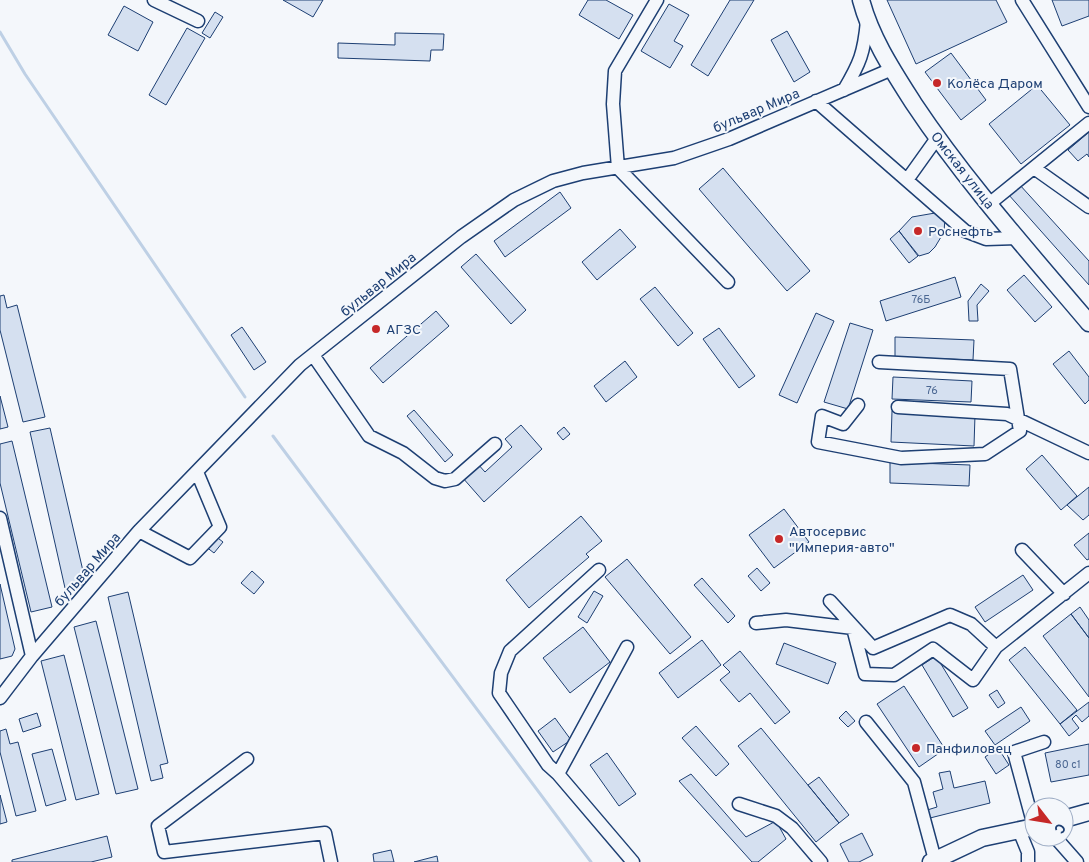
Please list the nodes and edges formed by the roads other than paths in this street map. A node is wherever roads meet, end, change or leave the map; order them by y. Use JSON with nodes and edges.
{"nodes":[{"id":1,"x":154,"y":0,"type":"edge"},
{"id":2,"x":657,"y":0,"type":"edge"},
{"id":3,"x":861,"y":0,"type":"edge"},
{"id":4,"x":1022,"y":0,"type":"edge"},
{"id":5,"x":198,"y":21,"type":"dead end"},
{"id":6,"x":867,"y":22,"type":"junction"},
{"id":7,"x":892,"y":70,"type":"junction"},
{"id":8,"x":844,"y":90,"type":"junction"},
{"id":9,"x":816,"y":101,"type":"junction"},
{"id":10,"x":1089,"y":107,"type":"edge"},
{"id":11,"x":1089,"y":123,"type":"edge"},
{"id":12,"x":937,"y":138,"type":"junction"},
{"id":13,"x":618,"y":168,"type":"junction"},
{"id":14,"x":1034,"y":168,"type":"junction"},
{"id":15,"x":907,"y":180,"type":"junction"},
{"id":16,"x":989,"y":204,"type":"junction"},
{"id":17,"x":1089,"y":207,"type":"edge"},
{"id":18,"x":1017,"y":238,"type":"junction"},
{"id":19,"x":728,"y":282,"type":"dead end"},
{"id":20,"x":1089,"y":324,"type":"edge"},
{"id":21,"x":313,"y":356,"type":"junction"},
{"id":22,"x":879,"y":362,"type":"dead end"},
{"id":23,"x":858,"y":405,"type":"dead end"},
{"id":24,"x":898,"y":407,"type":"dead end"},
{"id":25,"x":1018,"y":419,"type":"junction"},
{"id":26,"x":495,"y":444,"type":"dead end"},
{"id":27,"x":1089,"y":453,"type":"edge"},
{"id":28,"x":196,"y":472,"type":"junction"},
{"id":29,"x":0,"y":518,"type":"edge"},
{"id":30,"x":139,"y":531,"type":"junction"},
{"id":31,"x":1022,"y":550,"type":"dead end"},
{"id":32,"x":599,"y":570,"type":"dead end"},
{"id":33,"x":1089,"y":573,"type":"edge"},
{"id":34,"x":1064,"y":594,"type":"junction"},
{"id":35,"x":830,"y":601,"type":"dead end"},
{"id":36,"x":756,"y":623,"type":"dead end"},
{"id":37,"x":853,"y":628,"type":"junction"},
{"id":38,"x":627,"y":647,"type":"dead end"},
{"id":39,"x":996,"y":647,"type":"junction"},
{"id":40,"x":32,"y":656,"type":"junction"},
{"id":41,"x":0,"y":698,"type":"edge"},
{"id":42,"x":866,"y":722,"type":"dead end"},
{"id":43,"x":1044,"y":742,"type":"dead end"},
{"id":44,"x":247,"y":759,"type":"dead end"},
{"id":45,"x":558,"y":774,"type":"junction"},
{"id":46,"x":1024,"y":803,"type":"edge"},
{"id":47,"x":739,"y":804,"type":"dead end"},
{"id":48,"x":1089,"y":812,"type":"edge"},
{"id":49,"x":1074,"y":816,"type":"edge"},
{"id":50,"x":1024,"y":829,"type":"edge"},
{"id":51,"x":1028,"y":847,"type":"edge"},
{"id":52,"x":1064,"y":847,"type":"edge"},
{"id":53,"x":933,"y":861,"type":"edge"},
{"id":54,"x":331,"y":862,"type":"edge"},
{"id":55,"x":633,"y":862,"type":"edge"},
{"id":56,"x":821,"y":862,"type":"edge"},
{"id":57,"x":1028,"y":862,"type":"edge"},
{"id":58,"x":1077,"y":862,"type":"edge"}],
"edges":[{"from":1,"to":5,"type":"street"},
{"from":2,"to":13,"type":"street"},
{"from":3,"to":6,"type":"main road","name":"Омская улица"},
{"from":4,"to":10,"type":"street"},
{"from":6,"to":7,"type":"main road","name":"Омская улица"},
{"from":6,"to":8,"type":"street"},
{"from":7,"to":8,"type":"street","name":"бульвар Мира"},
{"from":7,"to":12,"type":"main road","name":"Омская улица"},
{"from":8,"to":9,"type":"street","name":"бульвар Мира"},
{"from":9,"to":13,"type":"street","name":"бульвар Мира"},
{"from":9,"to":15,"type":"street"},
{"from":11,"to":14,"type":"street"},
{"from":12,"to":15,"type":"street"},
{"from":12,"to":16,"type":"main road","name":"Омская улица"},
{"from":13,"to":19,"type":"street"},
{"from":13,"to":21,"type":"street","name":"бульвар Мира"},
{"from":14,"to":16,"type":"street"},
{"from":14,"to":17,"type":"street"},
{"from":15,"to":18,"type":"street"},
{"from":16,"to":18,"type":"main road","name":"Омская улица"},
{"from":18,"to":20,"type":"main road","name":"Омская улица"},
{"from":21,"to":26,"type":"street"},
{"from":21,"to":28,"type":"street","name":"бульвар Мира"},
{"from":22,"to":25,"type":"street"},
{"from":23,"to":25,"type":"street"},
{"from":24,"to":25,"type":"street"},
{"from":25,"to":27,"type":"street"},
{"from":28,"to":30,"type":"street","name":"бульвар Мира"},
{"from":28,"to":30,"type":"street"},
{"from":29,"to":40,"type":"street"},
{"from":30,"to":40,"type":"street","name":"бульвар Мира"},
{"from":31,"to":34,"type":"street"},
{"from":32,"to":45,"type":"street"},
{"from":33,"to":34,"type":"street"},
{"from":34,"to":39,"type":"street"},
{"from":35,"to":37,"type":"street"},
{"from":36,"to":37,"type":"street"},
{"from":37,"to":39,"type":"street"},
{"from":37,"to":39,"type":"street"},
{"from":38,"to":45,"type":"street"},
{"from":40,"to":41,"type":"street","name":"бульвар Мира"},
{"from":42,"to":53,"type":"street"},
{"from":43,"to":46,"type":"street"},
{"from":44,"to":54,"type":"street"},
{"from":45,"to":55,"type":"street"},
{"from":47,"to":56,"type":"street"},
{"from":48,"to":49,"type":"main road"},
{"from":50,"to":53,"type":"main road"},
{"from":51,"to":57,"type":"street"},
{"from":52,"to":58,"type":"street"}]}
